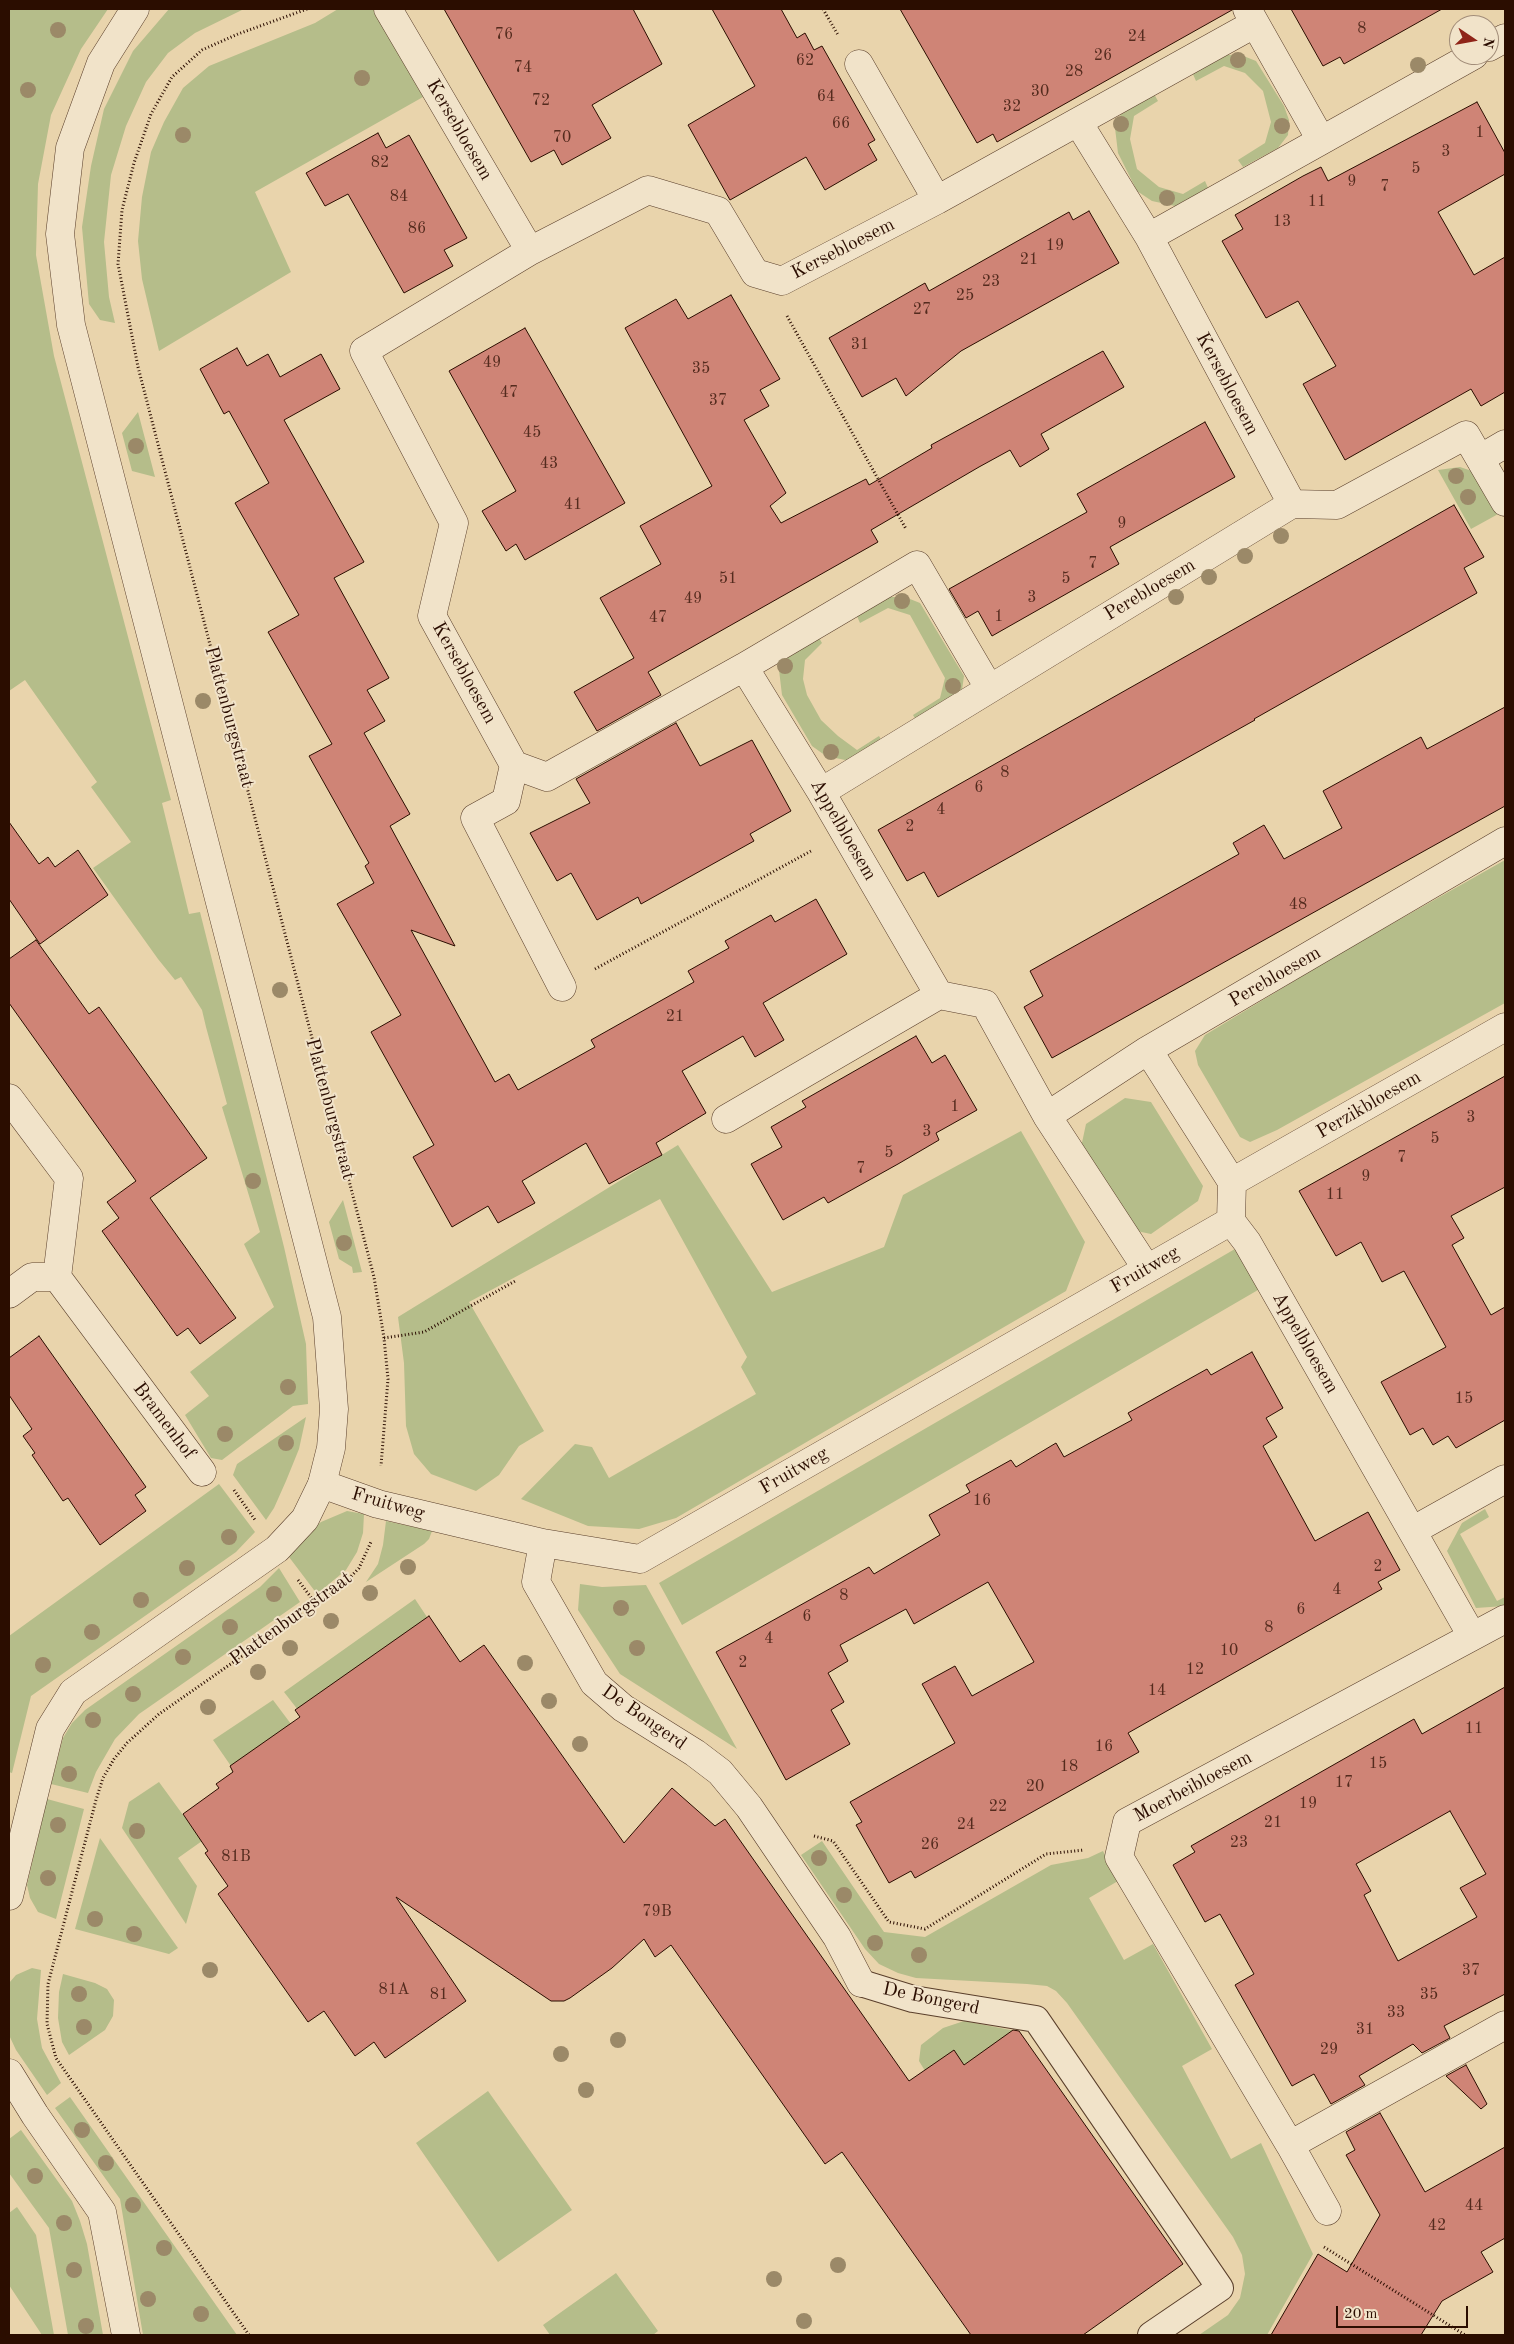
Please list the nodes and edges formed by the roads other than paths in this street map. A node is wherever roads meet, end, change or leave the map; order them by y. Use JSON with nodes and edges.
{"nodes":[{"id":1,"x":135,"y":9,"type":"edge"},
{"id":2,"x":388,"y":9,"type":"edge"},
{"id":3,"x":1251,"y":16,"type":"edge"},
{"id":4,"x":859,"y":64,"type":"dead end"},
{"id":5,"x":1456,"y":65,"type":"edge"},
{"id":6,"x":1078,"y":122,"type":"junction"},
{"id":7,"x":1320,"y":140,"type":"junction"},
{"id":8,"x":938,"y":200,"type":"junction"},
{"id":9,"x":1149,"y":237,"type":"junction"},
{"id":10,"x":530,"y":251,"type":"junction"},
{"id":11,"x":1505,"y":444,"type":"edge"},
{"id":12,"x":1481,"y":458,"type":"junction"},
{"id":13,"x":1505,"y":502,"type":"edge"},
{"id":14,"x":1292,"y":504,"type":"junction"},
{"id":15,"x":744,"y":667,"type":"junction"},
{"id":16,"x":989,"y":688,"type":"junction"},
{"id":17,"x":514,"y":765,"type":"junction"},
{"id":18,"x":821,"y":792,"type":"junction"},
{"id":19,"x":1505,"y":841,"type":"edge"},
{"id":20,"x":562,"y":987,"type":"road end"},
{"id":21,"x":939,"y":995,"type":"junction"},
{"id":22,"x":1505,"y":1027,"type":"edge"},
{"id":23,"x":1148,"y":1050,"type":"junction"},
{"id":24,"x":9,"y":1098,"type":"edge"},
{"id":25,"x":1047,"y":1116,"type":"junction"},
{"id":26,"x":726,"y":1119,"type":"dead end"},
{"id":27,"x":1232,"y":1182,"type":"junction"},
{"id":28,"x":1231,"y":1221,"type":"junction"},
{"id":29,"x":1147,"y":1268,"type":"junction"},
{"id":30,"x":57,"y":1277,"type":"junction"},
{"id":31,"x":9,"y":1294,"type":"edge"},
{"id":32,"x":202,"y":1472,"type":"road end"},
{"id":33,"x":1505,"y":1479,"type":"edge"},
{"id":34,"x":322,"y":1484,"type":"junction"},
{"id":35,"x":1412,"y":1531,"type":"junction"},
{"id":36,"x":543,"y":1543,"type":"junction"},
{"id":37,"x":1505,"y":1619,"type":"edge"},
{"id":38,"x":1472,"y":1636,"type":"junction"},
{"id":39,"x":9,"y":1896,"type":"edge"},
{"id":40,"x":861,"y":1983,"type":"joint"},
{"id":41,"x":1505,"y":2025,"type":"edge"},
{"id":42,"x":9,"y":2073,"type":"edge"},
{"id":43,"x":1290,"y":2145,"type":"junction"},
{"id":44,"x":1327,"y":2212,"type":"road end"},
{"id":45,"x":126,"y":2335,"type":"edge"},
{"id":46,"x":1151,"y":2335,"type":"edge"}],
"edges":[{"from":1,"to":34,"type":"street"},
{"from":2,"to":10,"type":"street","name":"Kersebloesem"},
{"from":3,"to":6,"type":"street","name":"Kersebloesem"},
{"from":3,"to":7,"type":"street","name":"Kersebloesem"},
{"from":4,"to":8,"type":"street"},
{"from":5,"to":7,"type":"street"},
{"from":6,"to":8,"type":"street","name":"Kersebloesem"},
{"from":6,"to":9,"type":"street","name":"Kersebloesem"},
{"from":7,"to":9,"type":"street"},
{"from":8,"to":10,"type":"street","name":"Kersebloesem"},
{"from":9,"to":14,"type":"street","name":"Kersebloesem"},
{"from":10,"to":17,"type":"street","name":"Kersebloesem"},
{"from":11,"to":12,"type":"street"},
{"from":12,"to":13,"type":"street"},
{"from":12,"to":14,"type":"street"},
{"from":14,"to":16,"type":"street","name":"Perebloesem"},
{"from":15,"to":16,"type":"street"},
{"from":15,"to":17,"type":"street"},
{"from":15,"to":18,"type":"street","name":"Appelbloesem"},
{"from":16,"to":18,"type":"street","name":"Perebloesem"},
{"from":17,"to":20,"type":"street"},
{"from":18,"to":21,"type":"street","name":"Appelbloesem"},
{"from":19,"to":23,"type":"street","name":"Perebloesem"},
{"from":21,"to":25,"type":"street"},
{"from":21,"to":26,"type":"street"},
{"from":22,"to":27,"type":"street","name":"Perzikbloesem"},
{"from":23,"to":25,"type":"street","name":"Perebloesem"},
{"from":23,"to":27,"type":"street"},
{"from":24,"to":30,"type":"street"},
{"from":25,"to":29,"type":"street"},
{"from":27,"to":28,"type":"street"},
{"from":28,"to":29,"type":"street","name":"Fruitweg"},
{"from":28,"to":35,"type":"street","name":"Appelbloesem"},
{"from":29,"to":36,"type":"street","name":"Fruitweg"},
{"from":30,"to":31,"type":"street"},
{"from":30,"to":32,"type":"street","name":"Bramenhof"},
{"from":33,"to":35,"type":"street"},
{"from":34,"to":36,"type":"street","name":"Fruitweg"},
{"from":34,"to":39,"type":"street"},
{"from":35,"to":38,"type":"street","name":"Appelbloesem"},
{"from":36,"to":40,"type":"street","name":"De Bongerd"},
{"from":37,"to":38,"type":"street","name":"Moerbeibloesem"},
{"from":38,"to":43,"type":"street","name":"Moerbeibloesem"},
{"from":40,"to":46,"type":"lane","name":"De Bongerd"},
{"from":41,"to":43,"type":"street"},
{"from":42,"to":45,"type":"street"},
{"from":43,"to":44,"type":"street","name":"Moerbeibloesem"}]}
